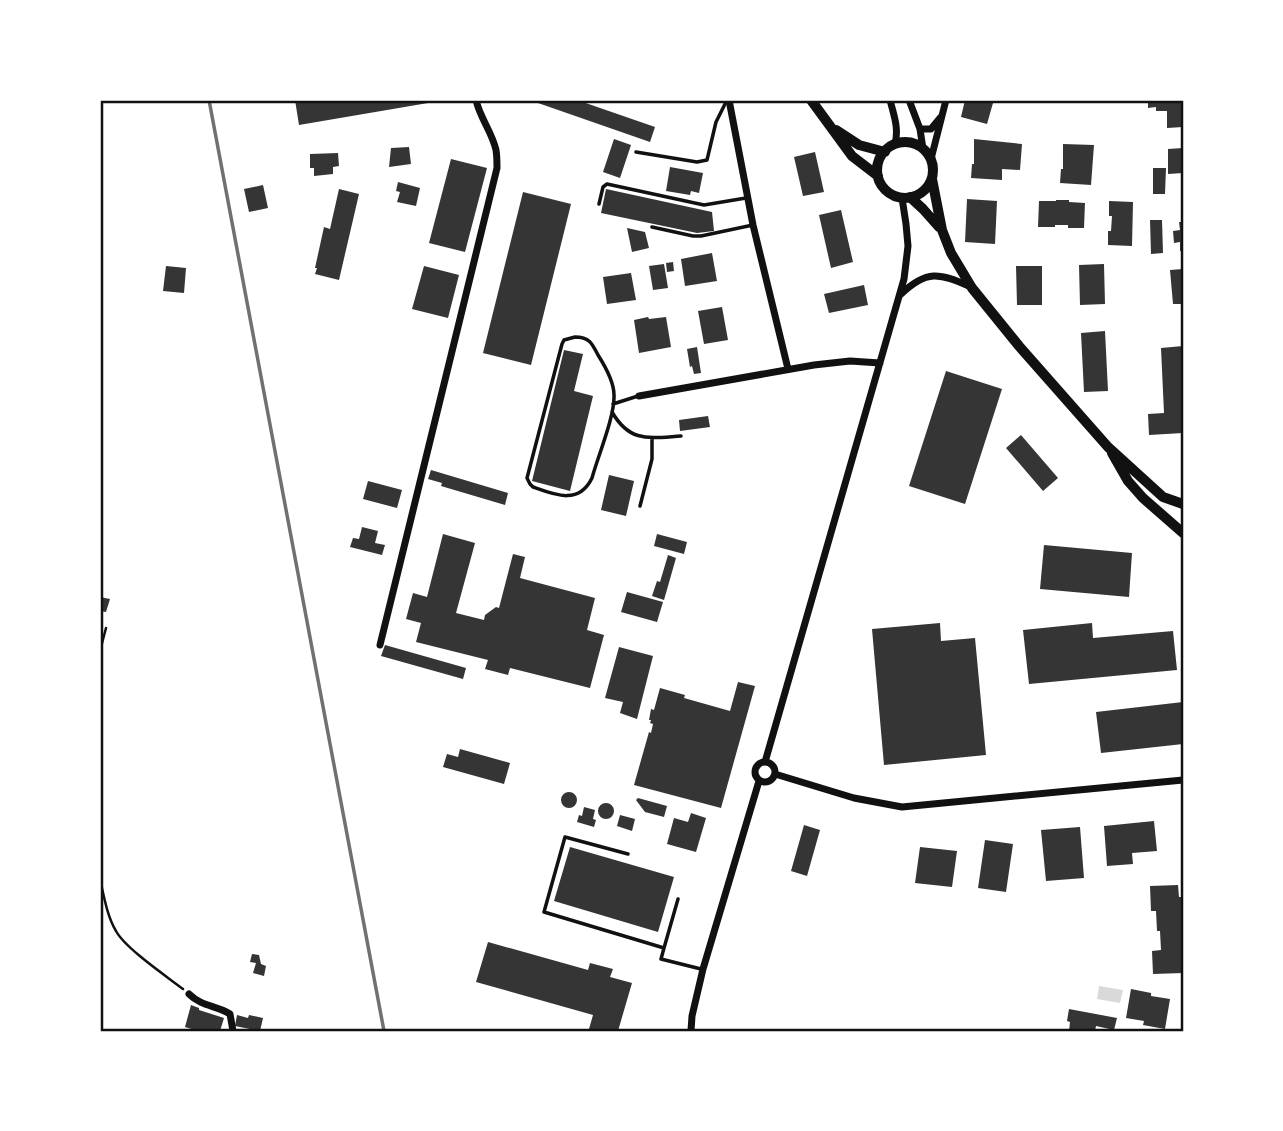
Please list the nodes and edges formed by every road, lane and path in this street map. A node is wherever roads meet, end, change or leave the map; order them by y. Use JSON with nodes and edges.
{"nodes":[{"id":1,"x":476,"y":100,"type":"edge"},
{"id":2,"x":728,"y":100,"type":"edge"},
{"id":3,"x":811,"y":100,"type":"edge"},
{"id":4,"x":890,"y":100,"type":"edge"},
{"id":5,"x":909,"y":100,"type":"edge"},
{"id":6,"x":946,"y":100,"type":"edge"},
{"id":7,"x":942,"y":114,"type":"junction"},
{"id":8,"x":833,"y":128,"type":"junction"},
{"id":9,"x":920,"y":129,"type":"junction"},
{"id":10,"x":895,"y":145,"type":"junction"},
{"id":11,"x":923,"y":149,"type":"junction"},
{"id":12,"x":636,"y":152,"type":"dead end"},
{"id":13,"x":885,"y":152,"type":"junction"},
{"id":14,"x":931,"y":159,"type":"junction"},
{"id":15,"x":878,"y":176,"type":"junction"},
{"id":16,"x":932,"y":179,"type":"junction"},
{"id":17,"x":906,"y":197,"type":"junction"},
{"id":18,"x":748,"y":198,"type":"junction"},
{"id":19,"x":599,"y":204,"type":"dead end"},
{"id":20,"x":753,"y":225,"type":"junction"},
{"id":21,"x":652,"y":227,"type":"dead end"},
{"id":22,"x":942,"y":230,"type":"junction"},
{"id":23,"x":972,"y":288,"type":"junction"},
{"id":24,"x":900,"y":296,"type":"junction"},
{"id":25,"x":880,"y":363,"type":"junction"},
{"id":26,"x":788,"y":369,"type":"junction"},
{"id":27,"x":639,"y":396,"type":"joint"},
{"id":28,"x":613,"y":404,"type":"junction"},
{"id":29,"x":612,"y":412,"type":"junction"},
{"id":30,"x":681,"y":436,"type":"dead end"},
{"id":31,"x":652,"y":438,"type":"junction"},
{"id":32,"x":1108,"y":447,"type":"junction"},
{"id":33,"x":1183,"y":504,"type":"edge"},
{"id":34,"x":640,"y":506,"type":"dead end"},
{"id":35,"x":1183,"y":533,"type":"edge"},
{"id":36,"x":106,"y":628,"type":"dead end"},
{"id":37,"x":380,"y":645,"type":"dead end"},
{"id":38,"x":100,"y":651,"type":"edge"},
{"id":39,"x":765,"y":762,"type":"junction"},
{"id":40,"x":775,"y":774,"type":"junction"},
{"id":41,"x":1183,"y":780,"type":"edge"},
{"id":42,"x":759,"y":781,"type":"junction"},
{"id":43,"x":628,"y":854,"type":"dead end"},
{"id":44,"x":100,"y":879,"type":"edge"},
{"id":45,"x":678,"y":899,"type":"dead end"},
{"id":46,"x":664,"y":948,"type":"junction"},
{"id":47,"x":703,"y":969,"type":"junction"},
{"id":48,"x":189,"y":994,"type":"joint"},
{"id":49,"x":233,"y":1031,"type":"edge"},
{"id":50,"x":691,"y":1031,"type":"edge"}],
"edges":[{"from":1,"to":37,"type":"street"},
{"from":2,"to":12,"type":"lane"},
{"from":2,"to":18,"type":"street"},
{"from":3,"to":8,"type":"main road"},
{"from":4,"to":10,"type":"street"},
{"from":5,"to":9,"type":"street"},
{"from":6,"to":7,"type":"street"},
{"from":7,"to":9,"type":"street"},
{"from":7,"to":14,"type":"street"},
{"from":8,"to":13,"type":"main road"},
{"from":8,"to":15,"type":"main road"},
{"from":9,"to":11,"type":"street"},
{"from":10,"to":11,"type":"main road"},
{"from":10,"to":13,"type":"main road"},
{"from":11,"to":14,"type":"main road"},
{"from":13,"to":15,"type":"main road"},
{"from":14,"to":16,"type":"main road"},
{"from":15,"to":17,"type":"main road"},
{"from":16,"to":17,"type":"main road"},
{"from":16,"to":22,"type":"main road"},
{"from":17,"to":22,"type":"main road"},
{"from":17,"to":24,"type":"street"},
{"from":18,"to":19,"type":"lane"},
{"from":18,"to":20,"type":"street"},
{"from":20,"to":21,"type":"lane"},
{"from":20,"to":26,"type":"street"},
{"from":22,"to":23,"type":"main road"},
{"from":23,"to":24,"type":"street"},
{"from":23,"to":32,"type":"main road"},
{"from":24,"to":25,"type":"street"},
{"from":25,"to":26,"type":"street"},
{"from":25,"to":39,"type":"street"},
{"from":26,"to":27,"type":"street"},
{"from":27,"to":28,"type":"lane"},
{"from":28,"to":29,"type":"lane"},
{"from":28,"to":29,"type":"lane"},
{"from":29,"to":31,"type":"lane"},
{"from":30,"to":31,"type":"lane"},
{"from":31,"to":34,"type":"lane"},
{"from":32,"to":33,"type":"main road"},
{"from":32,"to":35,"type":"main road"},
{"from":36,"to":38,"type":"path"},
{"from":39,"to":40,"type":"street"},
{"from":39,"to":42,"type":"street"},
{"from":40,"to":41,"type":"street"},
{"from":40,"to":42,"type":"street"},
{"from":42,"to":47,"type":"street"},
{"from":43,"to":46,"type":"lane"},
{"from":44,"to":48,"type":"path"},
{"from":45,"to":46,"type":"lane"},
{"from":46,"to":47,"type":"lane"},
{"from":47,"to":50,"type":"street"},
{"from":48,"to":49,"type":"street"}]}
